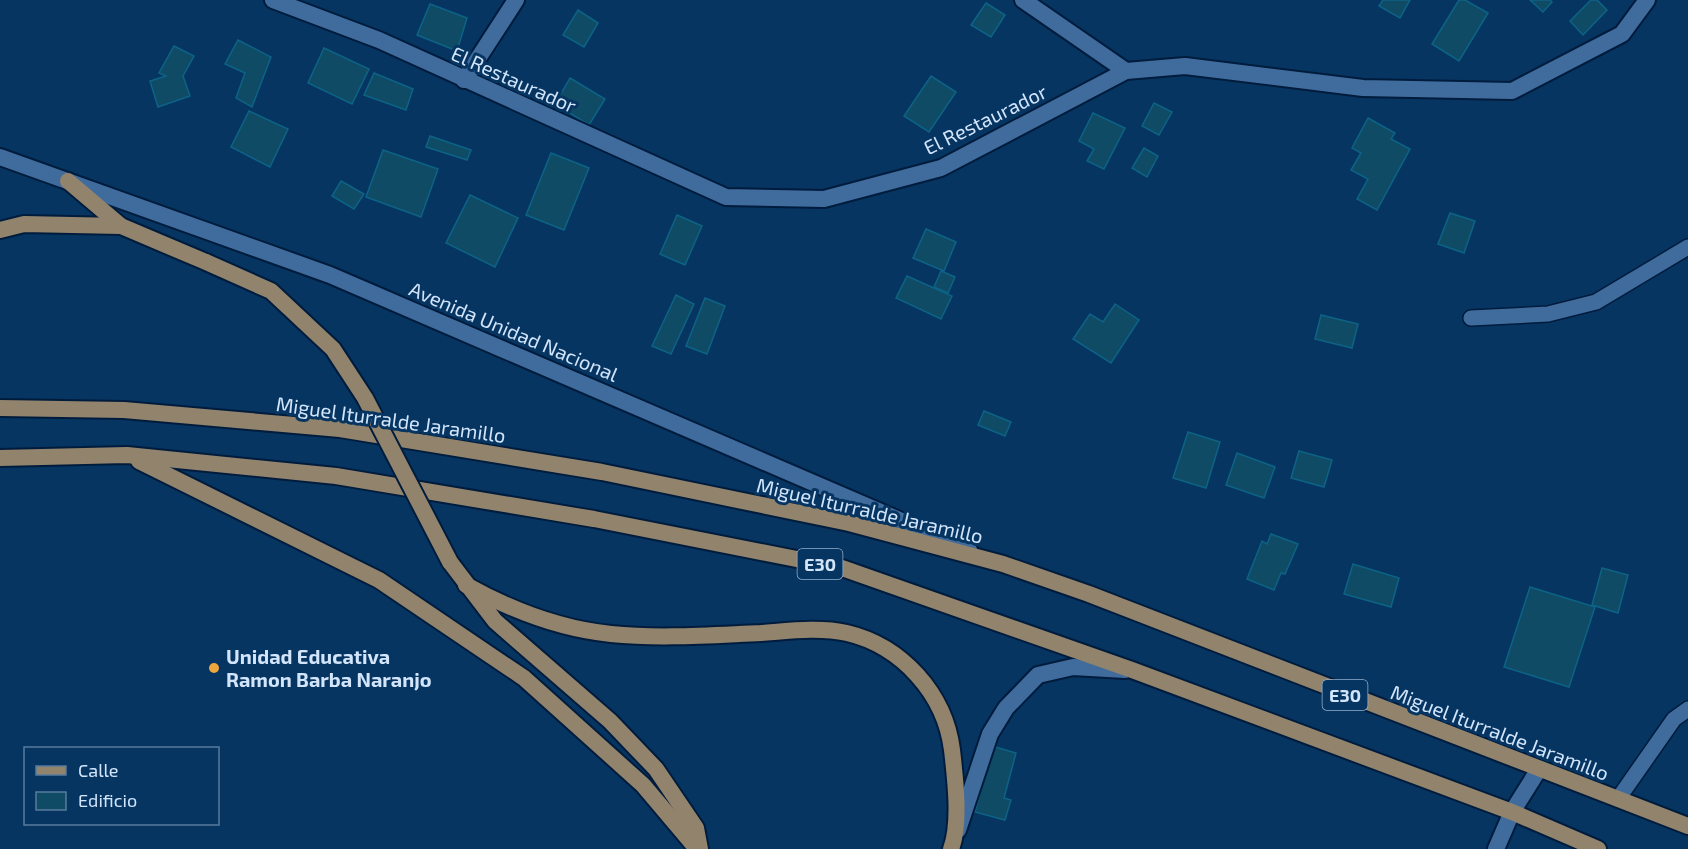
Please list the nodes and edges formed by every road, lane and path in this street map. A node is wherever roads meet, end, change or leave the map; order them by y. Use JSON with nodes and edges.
{"nodes":[{"id":1,"x":273,"y":0,"type":"edge"},
{"id":2,"x":516,"y":0,"type":"edge"},
{"id":3,"x":1023,"y":0,"type":"edge"},
{"id":4,"x":1647,"y":0,"type":"edge"},
{"id":5,"x":1126,"y":71,"type":"junction"},
{"id":6,"x":464,"y":80,"type":"junction"},
{"id":7,"x":0,"y":157,"type":"edge"},
{"id":8,"x":68,"y":181,"type":"junction"},
{"id":9,"x":121,"y":226,"type":"junction"},
{"id":10,"x":0,"y":230,"type":"edge"},
{"id":11,"x":1688,"y":247,"type":"edge"},
{"id":12,"x":1471,"y":318,"type":"dead end"},
{"id":13,"x":0,"y":408,"type":"edge"},
{"id":14,"x":127,"y":455,"type":"junction"},
{"id":15,"x":0,"y":458,"type":"edge"},
{"id":16,"x":1002,"y":564,"type":"junction"},
{"id":17,"x":466,"y":585,"type":"junction"},
{"id":18,"x":1132,"y":670,"type":"junction"},
{"id":19,"x":1688,"y":709,"type":"edge"},
{"id":20,"x":1539,"y":769,"type":"junction"},
{"id":21,"x":1618,"y":800,"type":"junction"},
{"id":22,"x":1512,"y":812,"type":"junction"},
{"id":23,"x":1688,"y":826,"type":"edge"},
{"id":24,"x":952,"y":848,"type":"edge"},
{"id":25,"x":699,"y":849,"type":"edge"},
{"id":26,"x":1496,"y":849,"type":"edge"},
{"id":27,"x":1598,"y":849,"type":"edge"}],
"edges":[{"from":1,"to":6,"type":"street","name":"El Restaurador"},
{"from":2,"to":6,"type":"street"},
{"from":3,"to":5,"type":"street"},
{"from":4,"to":5,"type":"street","name":"El Restaurador"},
{"from":5,"to":6,"type":"street","name":"El Restaurador"},
{"from":7,"to":8,"type":"street","name":"Avenida Unidad Nacional"},
{"from":8,"to":9,"type":"main road"},
{"from":8,"to":16,"type":"street","name":"Avenida Unidad Nacional"},
{"from":9,"to":10,"type":"main road"},
{"from":9,"to":17,"type":"main road","bridge":true},
{"from":11,"to":12,"type":"lane"},
{"from":13,"to":16,"type":"main road","name":"Miguel Iturralde Jaramillo","number":"E30"},
{"from":14,"to":15,"type":"main road","number":"E30"},
{"from":14,"to":18,"type":"main road","number":"E30"},
{"from":14,"to":25,"type":"main road"},
{"from":16,"to":20,"type":"main road","name":"Miguel Iturralde Jaramillo","number":"E30"},
{"from":17,"to":24,"type":"main road"},
{"from":17,"to":25,"type":"main road"},
{"from":18,"to":22,"type":"main road","number":"E30"},
{"from":18,"to":24,"type":"street"},
{"from":19,"to":21,"type":"lane"},
{"from":20,"to":21,"type":"main road","name":"Miguel Iturralde Jaramillo","number":"E30"},
{"from":20,"to":22,"type":"street"},
{"from":21,"to":23,"type":"main road","name":"Miguel Iturralde Jaramillo","number":"E30"},
{"from":22,"to":26,"type":"street"},
{"from":22,"to":27,"type":"main road","number":"E30"}]}
